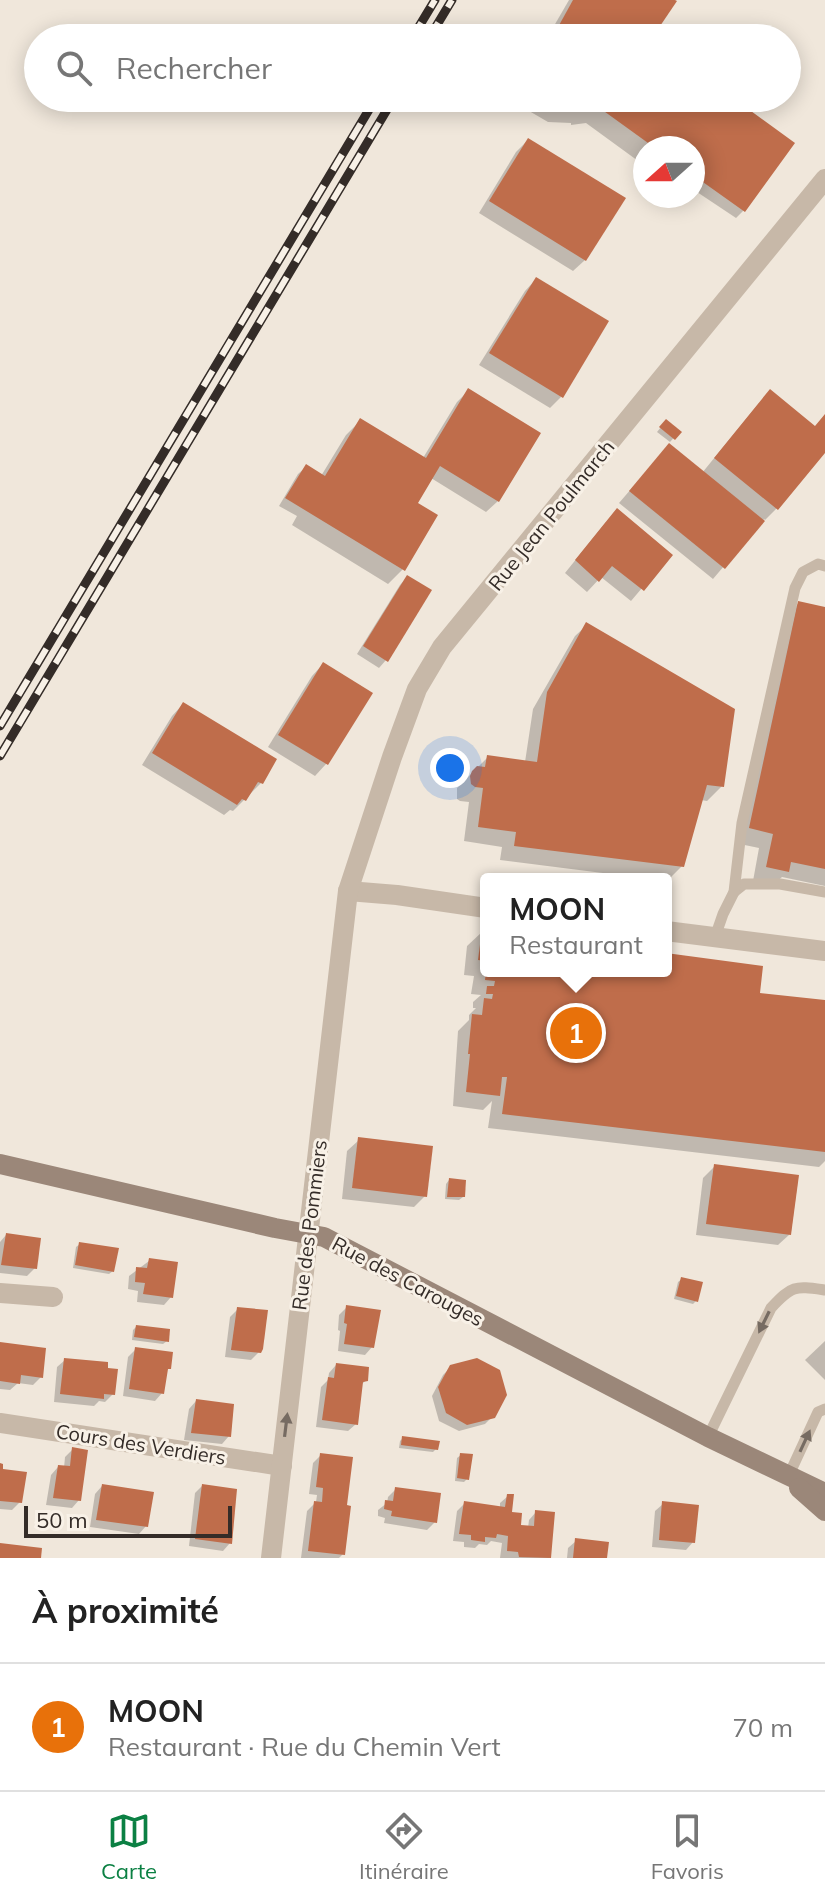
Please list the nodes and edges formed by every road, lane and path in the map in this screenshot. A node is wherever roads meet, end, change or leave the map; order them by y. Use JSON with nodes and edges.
{"nodes":[{"id":1,"x":825,"y":179,"type":"edge"},
{"id":2,"x":825,"y":566,"type":"edge"},
{"id":3,"x":348,"y":891,"type":"junction"},
{"id":4,"x":734,"y":892,"type":"junction"},
{"id":5,"x":825,"y":892,"type":"edge"},
{"id":6,"x":480,"y":907,"type":"edge"},
{"id":7,"x":672,"y":932,"type":"edge"},
{"id":8,"x":715,"y":937,"type":"junction"},
{"id":9,"x":825,"y":951,"type":"edge"},
{"id":10,"x":0,"y":1164,"type":"edge"},
{"id":11,"x":308,"y":1235,"type":"junction"},
{"id":12,"x":825,"y":1290,"type":"edge"},
{"id":13,"x":0,"y":1293,"type":"edge"},
{"id":14,"x":53,"y":1297,"type":"dead end"},
{"id":15,"x":825,"y":1409,"type":"edge"},
{"id":16,"x":0,"y":1423,"type":"edge"},
{"id":17,"x":708,"y":1437,"type":"junction"},
{"id":18,"x":282,"y":1466,"type":"junction"},
{"id":19,"x":788,"y":1477,"type":"junction"},
{"id":20,"x":825,"y":1493,"type":"edge"},
{"id":21,"x":825,"y":1511,"type":"edge"},
{"id":22,"x":271,"y":1558,"type":"edge"}],
"edges":[{"from":1,"to":3,"type":"street","name":"Rue Jean Poulmarch"},
{"from":2,"to":4,"type":"lane"},
{"from":3,"to":6,"type":"street"},
{"from":3,"to":11,"type":"street","name":"Rue des Pommiers"},
{"from":4,"to":5,"type":"lane"},
{"from":4,"to":8,"type":"lane"},
{"from":7,"to":8,"type":"street"},
{"from":8,"to":9,"type":"street"},
{"from":10,"to":11,"type":"main road","name":"Rue des Carouges"},
{"from":11,"to":17,"type":"main road","name":"Rue des Carouges"},
{"from":18,"to":11,"type":"street","name":"Rue des Pommiers","one_way":true},
{"from":12,"to":17,"type":"lane","one_way":true},
{"from":13,"to":14,"type":"street"},
{"from":19,"to":15,"type":"lane","one_way":true},
{"from":16,"to":18,"type":"street","name":"Cours des Verdiers"},
{"from":17,"to":19,"type":"main road","name":"Rue des Carouges"},
{"from":18,"to":22,"type":"street","name":"Rue des Pommiers"},
{"from":19,"to":20,"type":"main road","name":"Rue des Carouges"},
{"from":19,"to":21,"type":"main road","name":"Rue des Carouges"}]}
